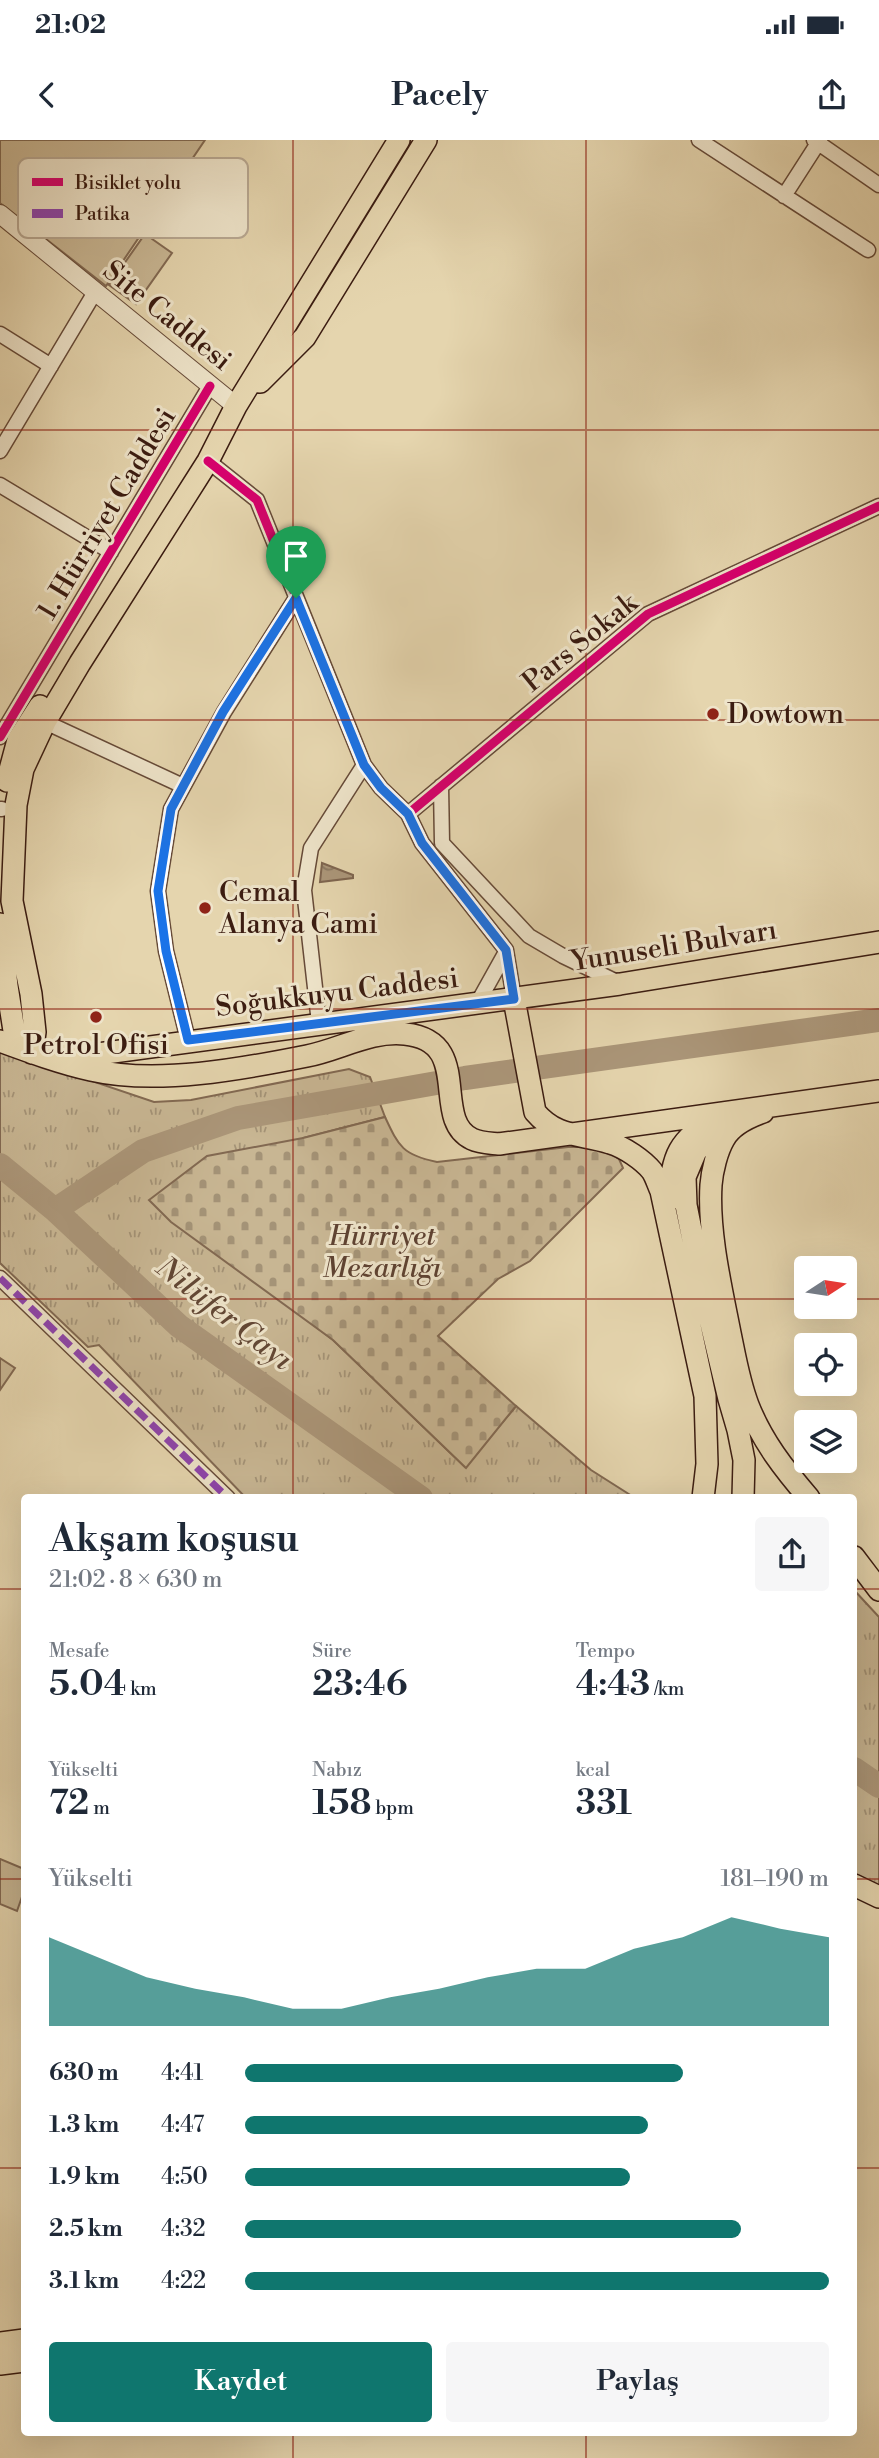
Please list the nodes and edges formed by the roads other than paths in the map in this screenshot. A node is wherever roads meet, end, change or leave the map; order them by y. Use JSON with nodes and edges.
{"nodes":[{"id":1,"x":399,"y":140,"type":"edge"},
{"id":2,"x":426,"y":140,"type":"edge"},
{"id":3,"x":698,"y":140,"type":"edge"},
{"id":4,"x":817,"y":141,"type":"edge"},
{"id":5,"x":879,"y":185,"type":"edge"},
{"id":6,"x":784,"y":195,"type":"junction"},
{"id":7,"x":0,"y":214,"type":"edge"},
{"id":8,"x":18,"y":229,"type":"edge"},
{"id":9,"x":29,"y":238,"type":"edge"},
{"id":10,"x":868,"y":250,"type":"dead end"},
{"id":11,"x":95,"y":292,"type":"junction"},
{"id":12,"x":0,"y":334,"type":"edge"},
{"id":13,"x":51,"y":366,"type":"junction"},
{"id":14,"x":210,"y":386,"type":"junction"},
{"id":15,"x":236,"y":406,"type":"junction"},
{"id":16,"x":0,"y":451,"type":"edge"},
{"id":17,"x":204,"y":456,"type":"junction"},
{"id":18,"x":0,"y":485,"type":"edge"},
{"id":19,"x":879,"y":506,"type":"edge"},
{"id":20,"x":111,"y":552,"type":"junction"},
{"id":21,"x":296,"y":598,"type":"junction"},
{"id":22,"x":45,"y":722,"type":"junction"},
{"id":23,"x":0,"y":737,"type":"edge"},
{"id":24,"x":7,"y":751,"type":"edge"},
{"id":25,"x":364,"y":765,"type":"junction"},
{"id":26,"x":183,"y":786,"type":"junction"},
{"id":27,"x":441,"y":786,"type":"junction"},
{"id":28,"x":1,"y":809,"type":"edge"},
{"id":29,"x":408,"y":814,"type":"junction"},
{"id":30,"x":0,"y":832,"type":"edge"},
{"id":31,"x":0,"y":924,"type":"edge"},
{"id":32,"x":876,"y":943,"type":"edge"},
{"id":33,"x":506,"y":950,"type":"junction"},
{"id":34,"x":620,"y":984,"type":"junction"},
{"id":35,"x":3,"y":990,"type":"edge"},
{"id":36,"x":514,"y":999,"type":"junction"},
{"id":37,"x":477,"y":1004,"type":"junction"},
{"id":38,"x":319,"y":1023,"type":"junction"},
{"id":39,"x":188,"y":1040,"type":"junction"},
{"id":40,"x":16,"y":1042,"type":"edge"},
{"id":41,"x":879,"y":1082,"type":"edge"},
{"id":42,"x":879,"y":1091,"type":"edge"},
{"id":43,"x":786,"y":1102,"type":"junction"},
{"id":44,"x":756,"y":1107,"type":"junction"},
{"id":45,"x":727,"y":1111,"type":"junction"},
{"id":46,"x":567,"y":1134,"type":"junction"},
{"id":47,"x":667,"y":1220,"type":"junction"},
{"id":48,"x":0,"y":1278,"type":"edge"},
{"id":49,"x":224,"y":1494,"type":"edge"},
{"id":50,"x":703,"y":1494,"type":"edge"},
{"id":51,"x":743,"y":1494,"type":"edge"},
{"id":52,"x":805,"y":1494,"type":"edge"},
{"id":53,"x":857,"y":1561,"type":"edge"},
{"id":54,"x":857,"y":1577,"type":"edge"},
{"id":55,"x":879,"y":1590,"type":"edge"},
{"id":56,"x":879,"y":1597,"type":"edge"},
{"id":57,"x":857,"y":1886,"type":"edge"},
{"id":58,"x":879,"y":1897,"type":"edge"},
{"id":59,"x":857,"y":1898,"type":"edge"},
{"id":60,"x":879,"y":1905,"type":"edge"},
{"id":61,"x":21,"y":2340,"type":"edge"},
{"id":62,"x":0,"y":2343,"type":"edge"},
{"id":63,"x":21,"y":2361,"type":"edge"},
{"id":64,"x":0,"y":2364,"type":"edge"}],
"edges":[{"from":1,"to":15,"type":"main road"},
{"from":2,"to":15,"type":"main road"},
{"from":3,"to":6,"type":"street"},
{"from":4,"to":5,"type":"street"},
{"from":4,"to":6,"type":"street"},
{"from":6,"to":10,"type":"street"},
{"from":7,"to":8,"type":"street","name":"Site Caddesi"},
{"from":9,"to":11,"type":"street","name":"Site Caddesi"},
{"from":11,"to":13,"type":"street"},
{"from":11,"to":14,"type":"street","name":"Site Caddesi"},
{"from":12,"to":13,"type":"street"},
{"from":13,"to":16,"type":"street"},
{"from":14,"to":15,"type":"street","name":"Site Caddesi"},
{"from":14,"to":20,"type":"street","name":"1. Hürriyet Caddesi"},
{"from":15,"to":17,"type":"main road"},
{"from":17,"to":21,"type":"street"},
{"from":17,"to":22,"type":"main road","name":"1. Hürriyet Caddesi"},
{"from":17,"to":24,"type":"main road","name":"1. Hürriyet Caddesi"},
{"from":18,"to":20,"type":"street"},
{"from":19,"to":27,"type":"street","name":"Pars Sokak"},
{"from":20,"to":23,"type":"street","name":"1. Hürriyet Caddesi"},
{"from":21,"to":25,"type":"street"},
{"from":21,"to":26,"type":"street"},
{"from":22,"to":26,"type":"street"},
{"from":22,"to":40,"type":"main road","name":"1. Hürriyet Caddesi"},
{"from":24,"to":28,"type":"main road","name":"1. Hürriyet Caddesi"},
{"from":25,"to":29,"type":"street"},
{"from":25,"to":38,"type":"street"},
{"from":26,"to":39,"type":"street"},
{"from":27,"to":29,"type":"street","name":"Pars Sokak"},
{"from":27,"to":34,"type":"street"},
{"from":28,"to":30,"type":"main road","name":"1. Hürriyet Caddesi"},
{"from":29,"to":33,"type":"street"},
{"from":31,"to":35,"type":"main road"},
{"from":32,"to":34,"type":"main road","name":"Yunuseli Bulvarı"},
{"from":33,"to":36,"type":"street"},
{"from":33,"to":37,"type":"street"},
{"from":34,"to":36,"type":"main road","name":"Yunuseli Bulvarı"},
{"from":35,"to":40,"type":"main road"},
{"from":36,"to":37,"type":"main road","name":"Yunuseli Bulvarı"},
{"from":36,"to":46,"type":"main road"},
{"from":37,"to":38,"type":"main road","name":"Soğukkuyu Caddesi"},
{"from":38,"to":39,"type":"main road","name":"Soğukkuyu Caddesi"},
{"from":39,"to":40,"type":"main road","name":"Soğukkuyu Caddesi"},
{"from":40,"to":46,"type":"main road","name":"Soğukkuyu Caddesi"},
{"from":41,"to":45,"type":"main road"},
{"from":42,"to":43,"type":"main road"},
{"from":43,"to":44,"type":"main road"},
{"from":43,"to":52,"type":"main road"},
{"from":44,"to":45,"type":"main road"},
{"from":44,"to":51,"type":"main road"},
{"from":45,"to":46,"type":"main road"},
{"from":45,"to":47,"type":"main road"},
{"from":46,"to":47,"type":"main road"},
{"from":47,"to":50,"type":"main road"},
{"from":48,"to":49,"type":"street"},
{"from":53,"to":55,"type":"main road"},
{"from":54,"to":56,"type":"main road"},
{"from":57,"to":58,"type":"main road"},
{"from":59,"to":60,"type":"main road"},
{"from":61,"to":62,"type":"main road"},
{"from":63,"to":64,"type":"main road"}]}
